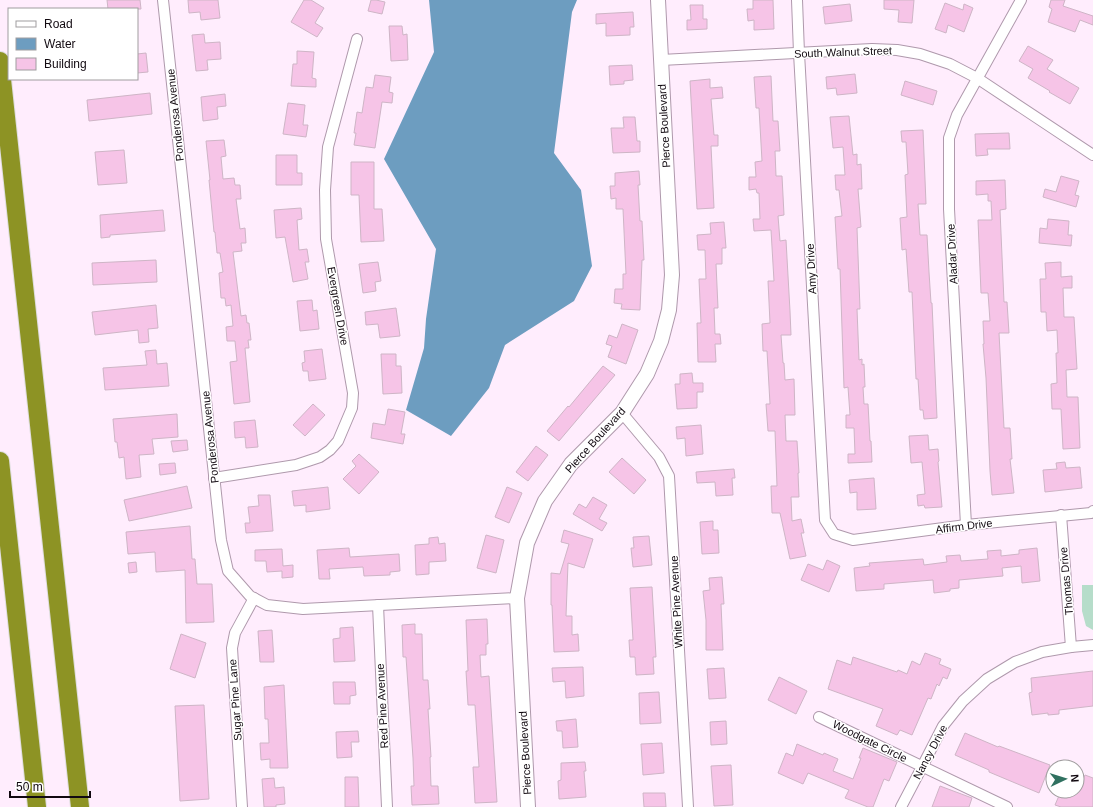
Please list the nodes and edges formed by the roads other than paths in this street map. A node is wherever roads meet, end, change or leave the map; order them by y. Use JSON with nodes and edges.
{"nodes":[{"id":1,"x":163,"y":0,"type":"edge"},
{"id":2,"x":658,"y":0,"type":"edge"},
{"id":3,"x":797,"y":0,"type":"edge"},
{"id":4,"x":1021,"y":0,"type":"edge"},
{"id":5,"x":357,"y":39,"type":"dead end"},
{"id":6,"x":799,"y":53,"type":"junction"},
{"id":7,"x":661,"y":60,"type":"junction"},
{"id":8,"x":0,"y":61,"type":"edge"},
{"id":9,"x":978,"y":78,"type":"junction"},
{"id":10,"x":1093,"y":155,"type":"edge"},
{"id":11,"x":622,"y":413,"type":"junction"},
{"id":12,"x":0,"y":461,"type":"edge"},
{"id":13,"x":214,"y":478,"type":"junction"},
{"id":14,"x":1093,"y":511,"type":"edge"},
{"id":15,"x":1061,"y":515,"type":"junction"},
{"id":16,"x":966,"y":525,"type":"junction"},
{"id":17,"x":834,"y":534,"type":"joint"},
{"id":18,"x":254,"y":598,"type":"junction"},
{"id":19,"x":517,"y":598,"type":"junction"},
{"id":20,"x":378,"y":605,"type":"junction"},
{"id":21,"x":1093,"y":645,"type":"edge"},
{"id":22,"x":1072,"y":647,"type":"junction"},
{"id":23,"x":819,"y":717,"type":"dead end"},
{"id":24,"x":922,"y":767,"type":"junction"},
{"id":25,"x":37,"y":807,"type":"edge"},
{"id":26,"x":80,"y":807,"type":"edge"},
{"id":27,"x":242,"y":807,"type":"edge"},
{"id":28,"x":387,"y":807,"type":"edge"},
{"id":29,"x":528,"y":807,"type":"edge"},
{"id":30,"x":688,"y":807,"type":"edge"},
{"id":31,"x":901,"y":807,"type":"edge"},
{"id":32,"x":1007,"y":807,"type":"edge"}],
"edges":[{"from":1,"to":13,"type":"street","name":"Ponderosa Avenue"},
{"from":2,"to":7,"type":"street","name":"Pierce Boulevard"},
{"from":3,"to":6,"type":"street","name":"Amy Drive"},
{"from":4,"to":9,"type":"street","name":"Aladar Drive"},
{"from":5,"to":13,"type":"street","name":"Evergreen Drive"},
{"from":6,"to":7,"type":"street","name":"South Walnut Street"},
{"from":6,"to":9,"type":"street","name":"South Walnut Street"},
{"from":6,"to":17,"type":"street","name":"Amy Drive"},
{"from":7,"to":11,"type":"street","name":"Pierce Boulevard"},
{"from":8,"to":26,"type":"highway"},
{"from":9,"to":10,"type":"street","name":"South Walnut Street"},
{"from":9,"to":16,"type":"street","name":"Aladar Drive"},
{"from":11,"to":19,"type":"street","name":"Pierce Boulevard"},
{"from":11,"to":30,"type":"street","name":"White Pine Avenue"},
{"from":12,"to":25,"type":"highway"},
{"from":13,"to":18,"type":"street","name":"Ponderosa Avenue"},
{"from":14,"to":15,"type":"street","name":"Affirm Drive"},
{"from":15,"to":16,"type":"street","name":"Affirm Drive"},
{"from":15,"to":22,"type":"street","name":"Thomas Drive"},
{"from":16,"to":17,"type":"street","name":"Affirm Drive"},
{"from":18,"to":20,"type":"street","name":"Ponderosa Avenue"},
{"from":18,"to":27,"type":"street","name":"Sugar Pine Lane"},
{"from":19,"to":20,"type":"street","name":"Ponderosa Avenue"},
{"from":19,"to":29,"type":"street","name":"Pierce Boulevard"},
{"from":20,"to":28,"type":"street","name":"Red Pine Avenue"},
{"from":21,"to":22,"type":"street","name":"Nancy Drive"},
{"from":22,"to":24,"type":"street","name":"Nancy Drive"},
{"from":23,"to":24,"type":"street","name":"Woodgate Circle"},
{"from":24,"to":31,"type":"street","name":"Nancy Drive"},
{"from":24,"to":32,"type":"street","name":"Woodgate Circle"}]}
